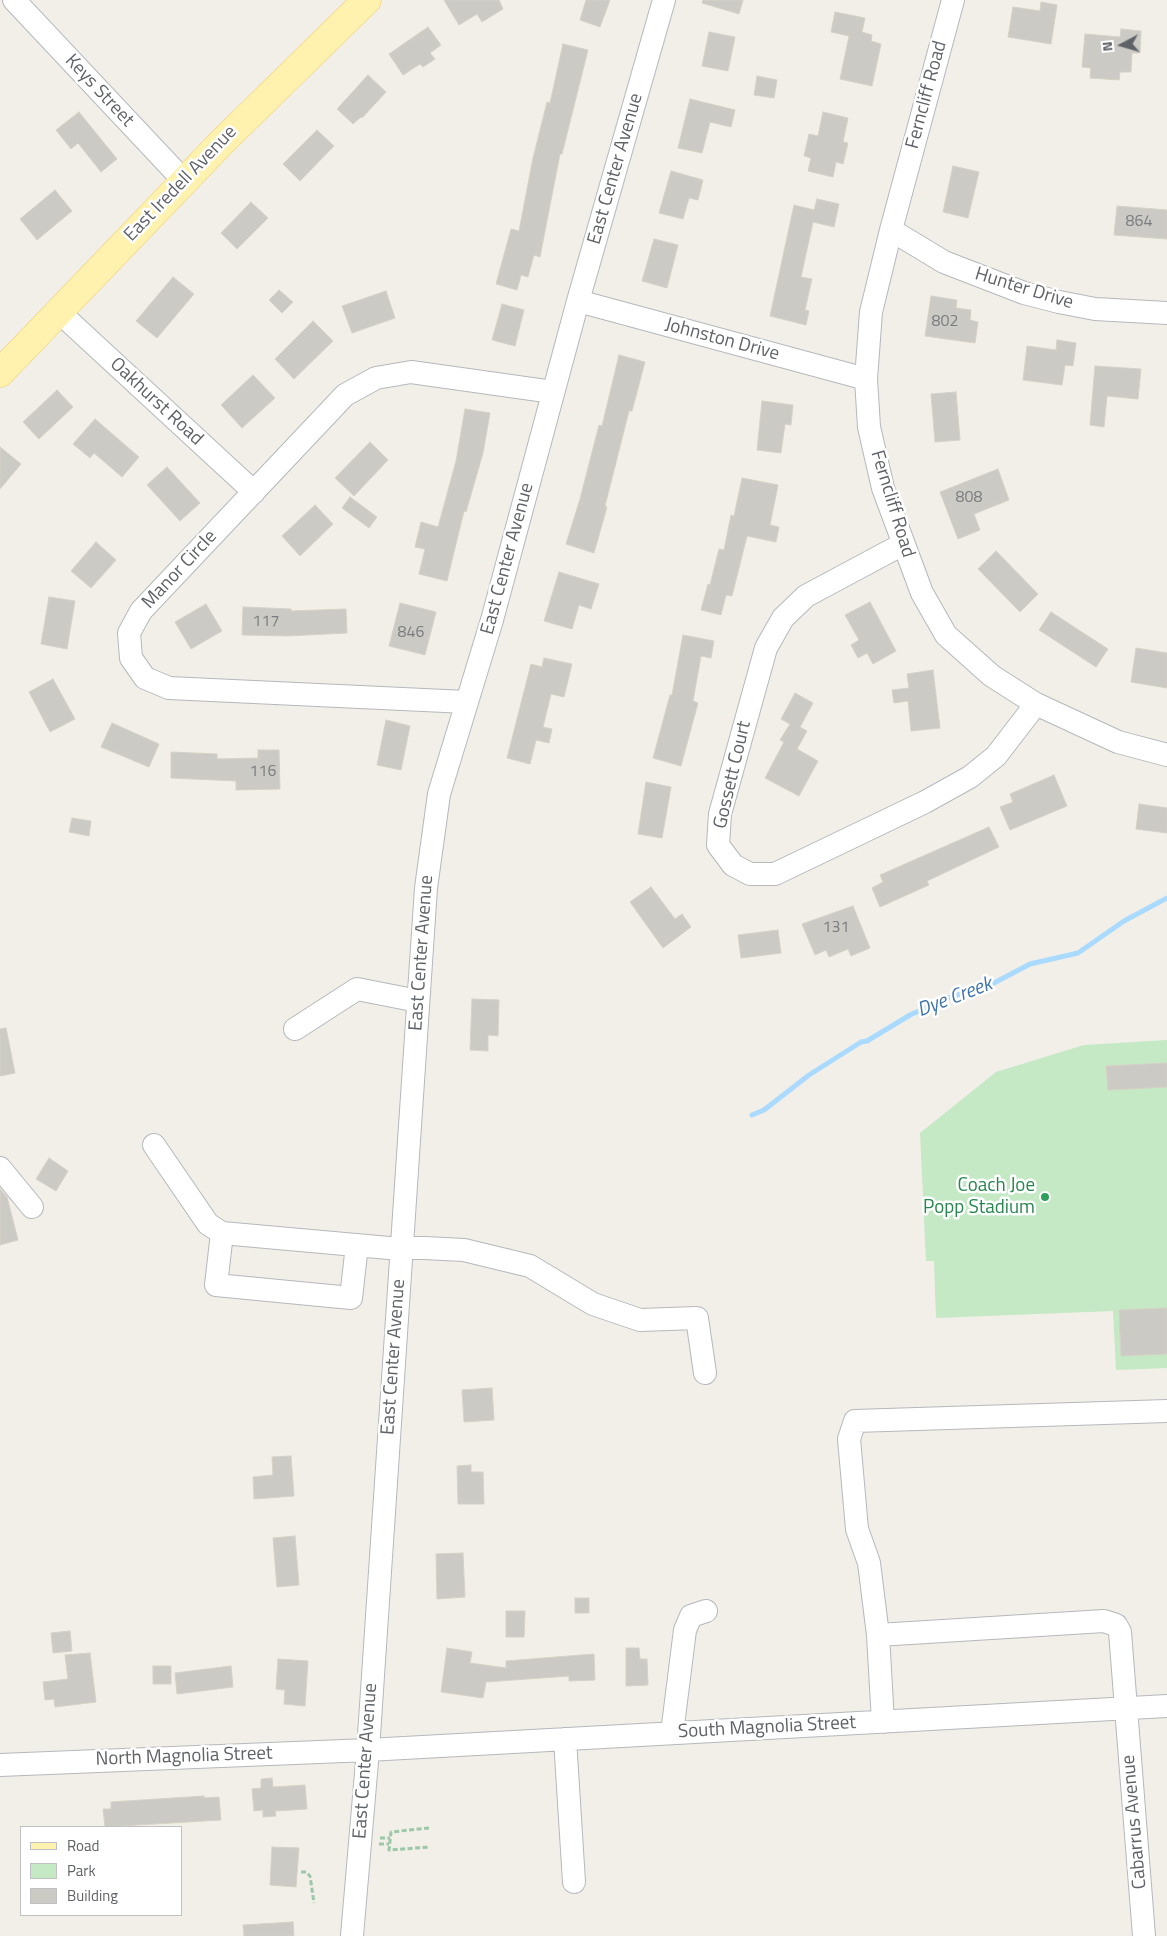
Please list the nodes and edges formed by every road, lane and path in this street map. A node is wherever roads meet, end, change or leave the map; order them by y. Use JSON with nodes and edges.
{"nodes":[{"id":1,"x":14,"y":0,"type":"edge"},
{"id":2,"x":367,"y":0,"type":"edge"},
{"id":3,"x":664,"y":0,"type":"edge"},
{"id":4,"x":953,"y":0,"type":"edge"},
{"id":5,"x":185,"y":182,"type":"junction"},
{"id":6,"x":891,"y":230,"type":"junction"},
{"id":7,"x":578,"y":302,"type":"junction"},
{"id":8,"x":59,"y":312,"type":"junction"},
{"id":9,"x":1167,"y":313,"type":"edge"},
{"id":10,"x":0,"y":373,"type":"edge"},
{"id":11,"x":866,"y":379,"type":"junction"},
{"id":12,"x":553,"y":392,"type":"junction"},
{"id":13,"x":254,"y":492,"type":"junction"},
{"id":14,"x":903,"y":544,"type":"junction"},
{"id":15,"x":466,"y":702,"type":"junction"},
{"id":16,"x":1036,"y":704,"type":"junction"},
{"id":17,"x":1167,"y":755,"type":"edge"},
{"id":18,"x":418,"y":1001,"type":"junction"},
{"id":19,"x":295,"y":1029,"type":"dead end"},
{"id":20,"x":154,"y":1145,"type":"dead end"},
{"id":21,"x":0,"y":1168,"type":"edge"},
{"id":22,"x":32,"y":1207,"type":"dead end"},
{"id":23,"x":222,"y":1233,"type":"junction"},
{"id":24,"x":357,"y":1245,"type":"junction"},
{"id":25,"x":402,"y":1247,"type":"junction"},
{"id":26,"x":705,"y":1373,"type":"dead end"},
{"id":27,"x":1167,"y":1411,"type":"edge"},
{"id":28,"x":706,"y":1610,"type":"dead end"},
{"id":29,"x":878,"y":1635,"type":"junction"},
{"id":30,"x":1167,"y":1706,"type":"edge"},
{"id":31,"x":1126,"y":1708,"type":"junction"},
{"id":32,"x":883,"y":1722,"type":"junction"},
{"id":33,"x":672,"y":1734,"type":"junction"},
{"id":34,"x":565,"y":1739,"type":"junction"},
{"id":35,"x":368,"y":1750,"type":"junction"},
{"id":36,"x":0,"y":1765,"type":"edge"},
{"id":37,"x":429,"y":1828,"type":"dead end"},
{"id":38,"x":380,"y":1838,"type":"dead end"},
{"id":39,"x":390,"y":1838,"type":"junction"},
{"id":40,"x":379,"y":1844,"type":"dead end"},
{"id":41,"x":389,"y":1844,"type":"junction"},
{"id":42,"x":430,"y":1846,"type":"dead end"},
{"id":43,"x":301,"y":1872,"type":"dead end"},
{"id":44,"x":574,"y":1882,"type":"dead end"},
{"id":45,"x":314,"y":1903,"type":"dead end"},
{"id":46,"x":352,"y":1936,"type":"edge"},
{"id":47,"x":1144,"y":1936,"type":"edge"}],
"edges":[{"from":1,"to":5,"type":"street","name":"Keys Street"},
{"from":2,"to":5,"type":"main road","name":"East Iredell Avenue"},
{"from":3,"to":7,"type":"street","name":"East Center Avenue"},
{"from":4,"to":6,"type":"street","name":"Ferncliff Road"},
{"from":5,"to":8,"type":"main road","name":"East Iredell Avenue"},
{"from":6,"to":9,"type":"street","name":"Hunter Drive"},
{"from":6,"to":11,"type":"street","name":"Ferncliff Road"},
{"from":7,"to":11,"type":"street","name":"Johnston Drive"},
{"from":7,"to":12,"type":"street","name":"East Center Avenue"},
{"from":8,"to":10,"type":"main road","name":"East Iredell Avenue"},
{"from":8,"to":13,"type":"street","name":"Oakhurst Road"},
{"from":11,"to":14,"type":"street","name":"Ferncliff Road"},
{"from":12,"to":13,"type":"street","name":"Manor Circle"},
{"from":12,"to":15,"type":"street","name":"East Center Avenue"},
{"from":13,"to":15,"type":"street","name":"Manor Circle"},
{"from":14,"to":16,"type":"street","name":"Ferncliff Road"},
{"from":14,"to":16,"type":"street","name":"Gossett Court"},
{"from":15,"to":18,"type":"street","name":"East Center Avenue"},
{"from":16,"to":17,"type":"street","name":"Ferncliff Road"},
{"from":18,"to":19,"type":"street"},
{"from":18,"to":25,"type":"street","name":"East Center Avenue"},
{"from":20,"to":23,"type":"street"},
{"from":21,"to":22,"type":"street"},
{"from":23,"to":24,"type":"street"},
{"from":23,"to":24,"type":"street"},
{"from":24,"to":25,"type":"street"},
{"from":25,"to":26,"type":"street"},
{"from":25,"to":35,"type":"street","name":"East Center Avenue"},
{"from":27,"to":29,"type":"street"},
{"from":28,"to":33,"type":"street"},
{"from":29,"to":31,"type":"street","name":"Cabarrus Avenue"},
{"from":29,"to":32,"type":"street"},
{"from":30,"to":31,"type":"street","name":"South Magnolia Street"},
{"from":31,"to":32,"type":"street","name":"South Magnolia Street"},
{"from":31,"to":47,"type":"street","name":"Cabarrus Avenue"},
{"from":32,"to":33,"type":"street","name":"South Magnolia Street"},
{"from":33,"to":34,"type":"street","name":"South Magnolia Street"},
{"from":34,"to":35,"type":"street","name":"South Magnolia Street"},
{"from":34,"to":44,"type":"street"},
{"from":35,"to":36,"type":"street","name":"North Magnolia Street"},
{"from":35,"to":46,"type":"street","name":"East Center Avenue"},
{"from":37,"to":39,"type":"path"},
{"from":38,"to":39,"type":"path"},
{"from":39,"to":41,"type":"path"},
{"from":40,"to":41,"type":"path"},
{"from":41,"to":42,"type":"path"},
{"from":43,"to":45,"type":"path"}]}
